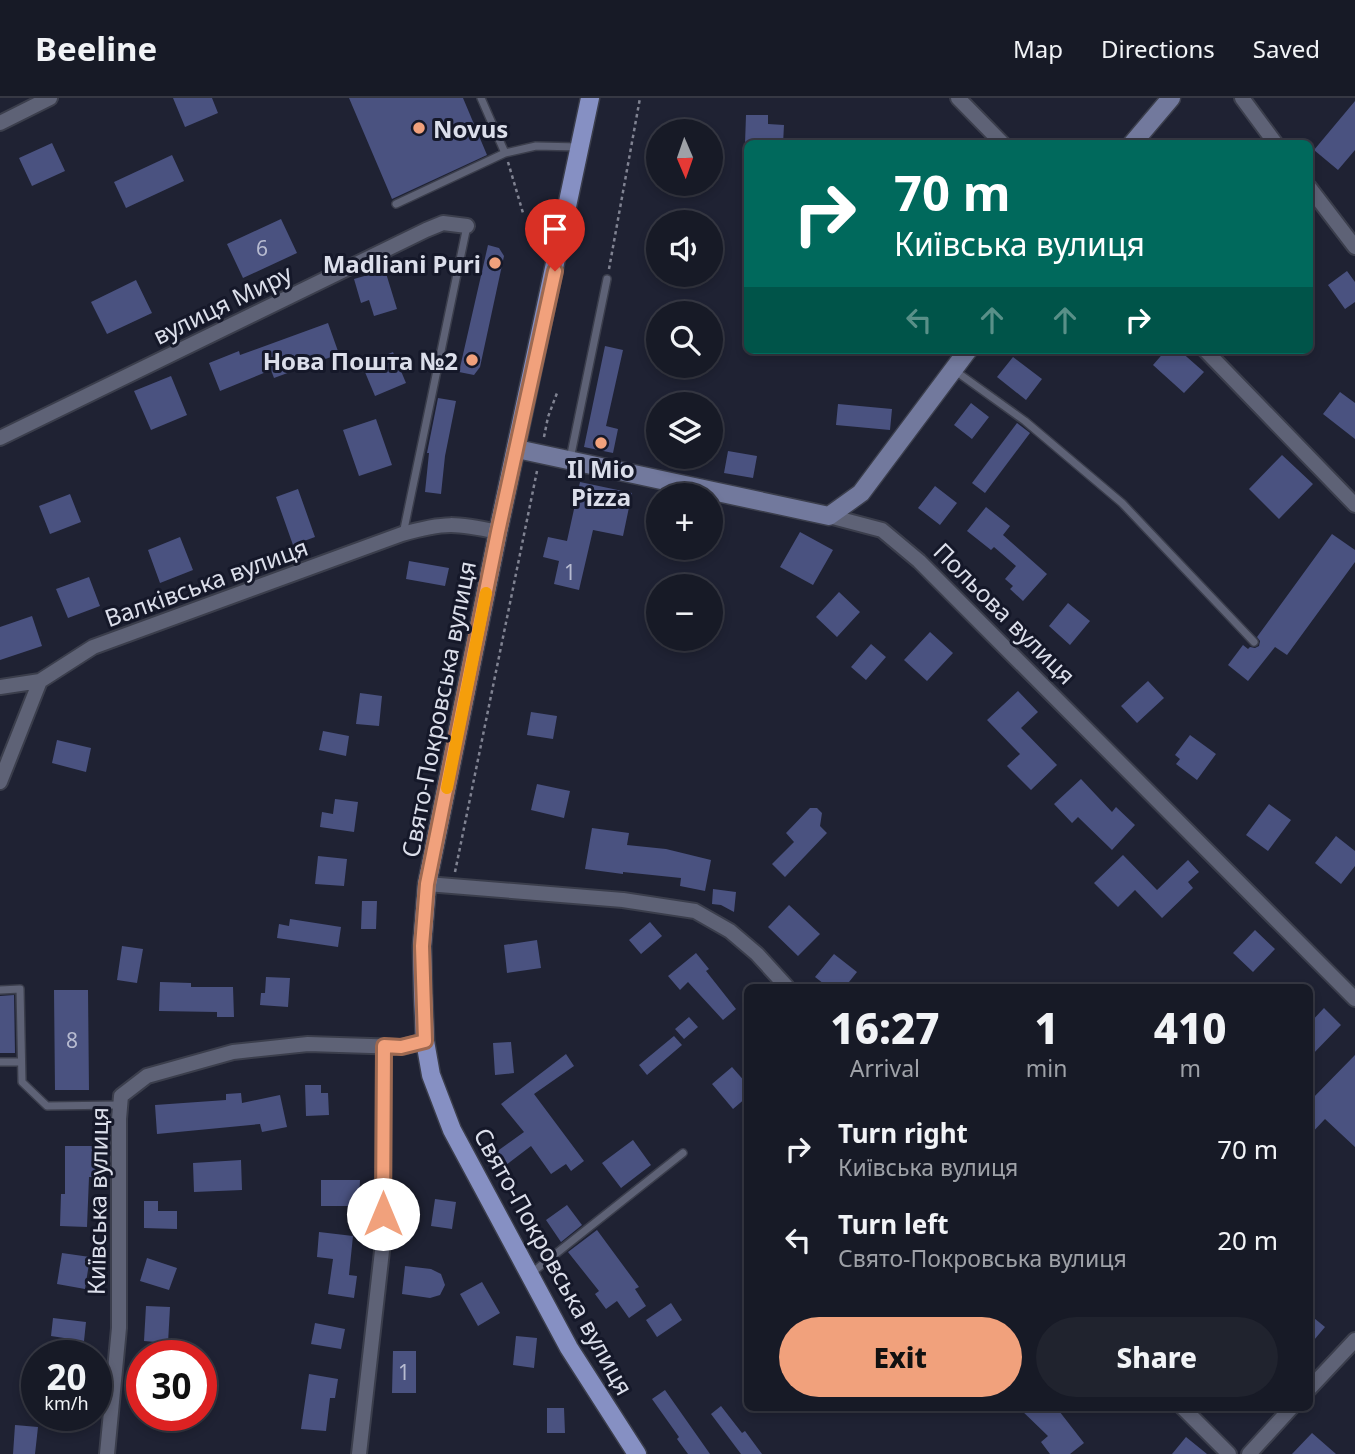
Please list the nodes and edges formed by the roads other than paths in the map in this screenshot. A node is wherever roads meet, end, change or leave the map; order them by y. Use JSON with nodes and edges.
{"nodes":[{"id":1,"x":50,"y":98,"type":"edge"},
{"id":2,"x":481,"y":98,"type":"edge"},
{"id":3,"x":590,"y":98,"type":"edge"},
{"id":4,"x":958,"y":98,"type":"edge"},
{"id":5,"x":1171,"y":98,"type":"edge"},
{"id":6,"x":1242,"y":98,"type":"edge"},
{"id":7,"x":0,"y":123,"type":"edge"},
{"id":8,"x":999,"y":140,"type":"edge"},
{"id":9,"x":1135,"y":140,"type":"edge"},
{"id":10,"x":1273,"y":140,"type":"edge"},
{"id":11,"x":580,"y":147,"type":"junction"},
{"id":12,"x":505,"y":153,"type":"junction"},
{"id":13,"x":1313,"y":192,"type":"edge"},
{"id":14,"x":396,"y":204,"type":"dead end"},
{"id":15,"x":467,"y":226,"type":"joint"},
{"id":16,"x":1355,"y":247,"type":"edge"},
{"id":17,"x":607,"y":279,"type":"road end"},
{"id":18,"x":965,"y":354,"type":"edge"},
{"id":19,"x":1209,"y":354,"type":"edge"},
{"id":20,"x":953,"y":369,"type":"junction"},
{"id":21,"x":0,"y":438,"type":"edge"},
{"id":22,"x":517,"y":449,"type":"junction"},
{"id":23,"x":570,"y":460,"type":"junction"},
{"id":24,"x":1355,"y":505,"type":"edge"},
{"id":25,"x":829,"y":516,"type":"junction"},
{"id":26,"x":498,"y":532,"type":"junction"},
{"id":27,"x":402,"y":534,"type":"junction"},
{"id":28,"x":1254,"y":642,"type":"dead end"},
{"id":29,"x":40,"y":681,"type":"junction"},
{"id":30,"x":0,"y":687,"type":"edge"},
{"id":31,"x":0,"y":782,"type":"edge"},
{"id":32,"x":427,"y":884,"type":"junction"},
{"id":33,"x":784,"y":984,"type":"edge"},
{"id":34,"x":0,"y":989,"type":"edge"},
{"id":35,"x":1355,"y":999,"type":"edge"},
{"id":36,"x":425,"y":1041,"type":"junction"},
{"id":37,"x":384,"y":1046,"type":"junction"},
{"id":38,"x":0,"y":1062,"type":"edge"},
{"id":39,"x":21,"y":1062,"type":"junction"},
{"id":40,"x":120,"y":1105,"type":"junction"},
{"id":41,"x":683,"y":1153,"type":"dead end"},
{"id":42,"x":528,"y":1275,"type":"junction"},
{"id":43,"x":1355,"y":1340,"type":"edge"},
{"id":44,"x":1313,"y":1385,"type":"edge"},
{"id":45,"x":1186,"y":1411,"type":"edge"},
{"id":46,"x":1288,"y":1411,"type":"edge"},
{"id":47,"x":107,"y":1454,"type":"edge"},
{"id":48,"x":359,"y":1454,"type":"edge"},
{"id":49,"x":637,"y":1454,"type":"edge"},
{"id":50,"x":1229,"y":1454,"type":"edge"},
{"id":51,"x":1249,"y":1454,"type":"edge"}],
"edges":[{"from":1,"to":7,"type":"street"},
{"from":2,"to":12,"type":"lane"},
{"from":3,"to":11,"type":"main road","name":"Свято-Покровська вулиця"},
{"from":4,"to":8,"type":"street"},
{"from":5,"to":9,"type":"street"},
{"from":6,"to":10,"type":"street"},
{"from":11,"to":12,"type":"lane"},
{"from":11,"to":22,"type":"main road","name":"Свято-Покровська вулиця"},
{"from":12,"to":14,"type":"lane"},
{"from":13,"to":16,"type":"street"},
{"from":15,"to":21,"type":"street","name":"вулиця Миру"},
{"from":15,"to":27,"type":"lane"},
{"from":17,"to":23,"type":"lane"},
{"from":18,"to":20,"type":"street"},
{"from":19,"to":24,"type":"street"},
{"from":20,"to":25,"type":"street"},
{"from":20,"to":28,"type":"lane"},
{"from":22,"to":23,"type":"street","name":"Польова вулиця"},
{"from":22,"to":26,"type":"main road","name":"Свято-Покровська вулиця"},
{"from":23,"to":25,"type":"street","name":"Польова вулиця"},
{"from":25,"to":35,"type":"street","name":"Польова вулиця"},
{"from":26,"to":27,"type":"street","name":"Валківська вулиця"},
{"from":26,"to":32,"type":"main road","name":"Свято-Покровська вулиця"},
{"from":27,"to":29,"type":"street","name":"Валківська вулиця"},
{"from":29,"to":30,"type":"street"},
{"from":29,"to":31,"type":"street"},
{"from":32,"to":33,"type":"street"},
{"from":32,"to":36,"type":"main road","name":"Свято-Покровська вулиця"},
{"from":34,"to":39,"type":"lane"},
{"from":36,"to":37,"type":"street","name":"Київська вулиця"},
{"from":36,"to":42,"type":"main road","name":"Свято-Покровська вулиця"},
{"from":37,"to":40,"type":"street","name":"Київська вулиця"},
{"from":37,"to":48,"type":"street"},
{"from":38,"to":39,"type":"lane"},
{"from":39,"to":40,"type":"lane"},
{"from":40,"to":47,"type":"street","name":"Київська вулиця"},
{"from":41,"to":42,"type":"lane"},
{"from":42,"to":49,"type":"main road","name":"Свято-Покровська вулиця"},
{"from":43,"to":44,"type":"street"},
{"from":45,"to":50,"type":"street"},
{"from":46,"to":51,"type":"street"}]}
